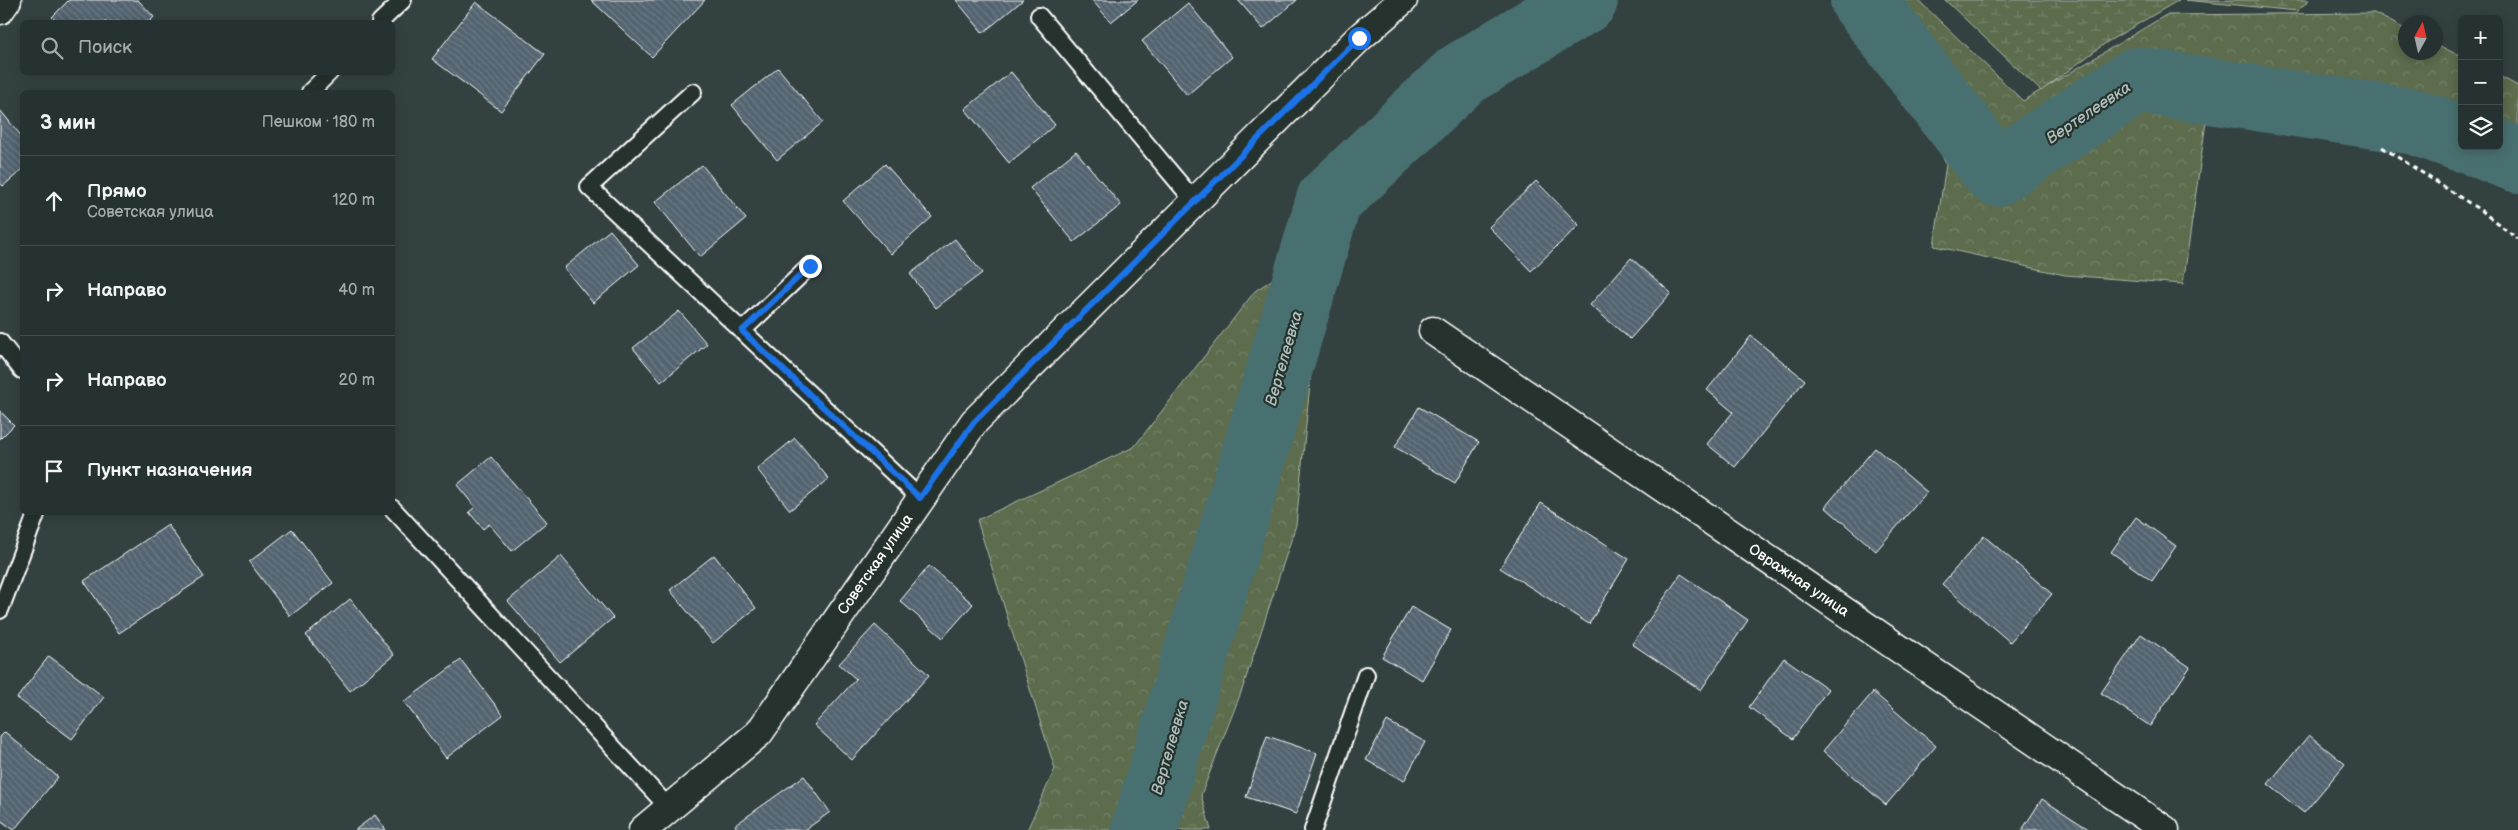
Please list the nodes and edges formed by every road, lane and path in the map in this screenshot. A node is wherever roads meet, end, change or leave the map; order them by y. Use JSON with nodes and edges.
{"nodes":[{"id":1,"x":7,"y":0,"type":"edge"},
{"id":2,"x":403,"y":0,"type":"edge"},
{"id":3,"x":1403,"y":0,"type":"edge"},
{"id":4,"x":0,"y":10,"type":"edge"},
{"id":5,"x":1039,"y":16,"type":"dead end"},
{"id":6,"x":382,"y":20,"type":"edge"},
{"id":7,"x":327,"y":75,"type":"edge"},
{"id":8,"x":312,"y":90,"type":"edge"},
{"id":9,"x":693,"y":92,"type":"dead end"},
{"id":10,"x":2382,"y":147,"type":"dead end"},
{"id":11,"x":1195,"y":202,"type":"junction"},
{"id":12,"x":2518,"y":239,"type":"edge"},
{"id":13,"x":810,"y":266,"type":"dead end"},
{"id":14,"x":742,"y":331,"type":"junction"},
{"id":15,"x":1433,"y":331,"type":"dead end"},
{"id":16,"x":0,"y":342,"type":"edge"},
{"id":17,"x":20,"y":367,"type":"edge"},
{"id":18,"x":920,"y":498,"type":"junction"},
{"id":19,"x":395,"y":511,"type":"edge"},
{"id":20,"x":36,"y":515,"type":"edge"},
{"id":21,"x":0,"y":610,"type":"edge"},
{"id":22,"x":1366,"y":675,"type":"dead end"},
{"id":23,"x":669,"y":808,"type":"junction"},
{"id":24,"x":643,"y":830,"type":"edge"},
{"id":25,"x":1313,"y":830,"type":"edge"},
{"id":26,"x":2165,"y":830,"type":"edge"}],
"edges":[{"from":1,"to":4,"type":"street"},
{"from":2,"to":6,"type":"lane"},
{"from":3,"to":11,"type":"street","name":"Советская улица"},
{"from":5,"to":11,"type":"lane"},
{"from":7,"to":8,"type":"lane"},
{"from":9,"to":14,"type":"lane"},
{"from":10,"to":12,"type":"path"},
{"from":11,"to":18,"type":"street","name":"Советская улица"},
{"from":13,"to":14,"type":"lane"},
{"from":14,"to":18,"type":"lane"},
{"from":15,"to":26,"type":"street","name":"Овражная улица"},
{"from":16,"to":17,"type":"lane"},
{"from":18,"to":23,"type":"street","name":"Советская улица"},
{"from":19,"to":23,"type":"lane"},
{"from":20,"to":21,"type":"lane"},
{"from":22,"to":25,"type":"lane"},
{"from":23,"to":24,"type":"street","name":"Советская улица"}]}
